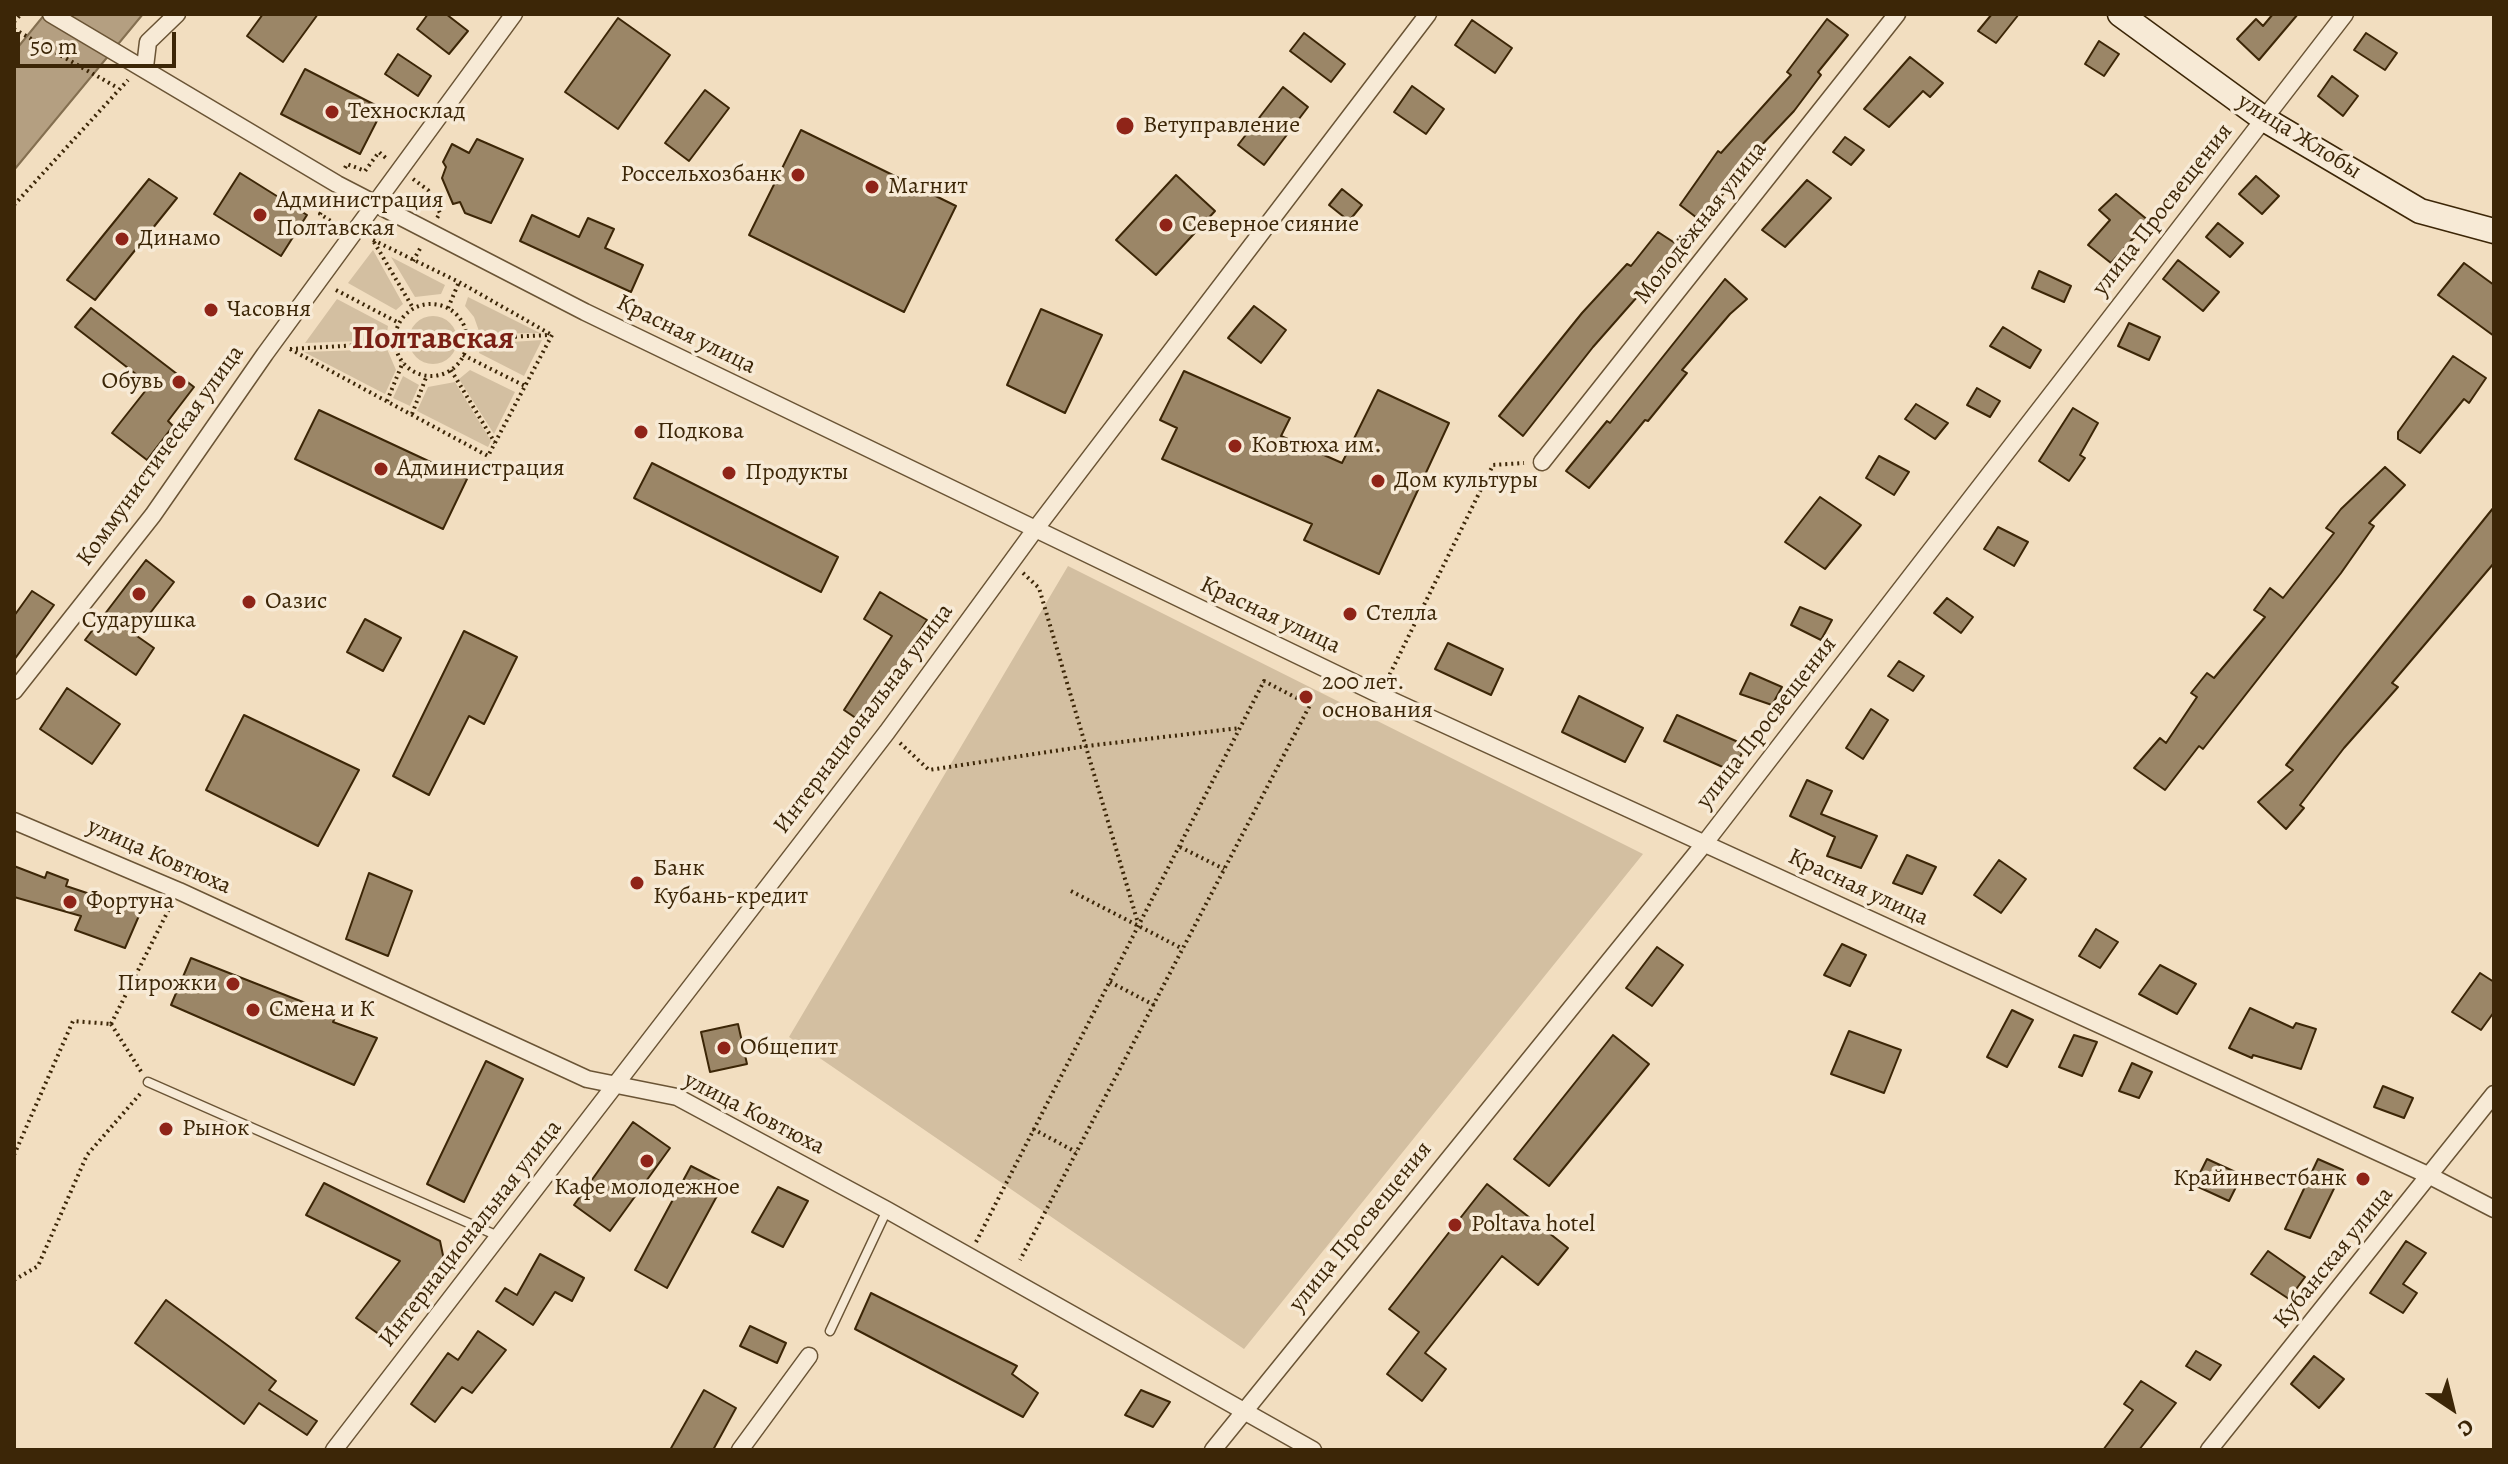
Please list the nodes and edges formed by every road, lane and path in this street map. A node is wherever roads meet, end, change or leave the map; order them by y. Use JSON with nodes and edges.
{"nodes":[{"id":1,"x":21,"y":14,"type":"edge"},
{"id":2,"x":51,"y":14,"type":"edge"},
{"id":3,"x":177,"y":14,"type":"edge"},
{"id":4,"x":514,"y":14,"type":"edge"},
{"id":5,"x":1428,"y":14,"type":"edge"},
{"id":6,"x":1897,"y":14,"type":"edge"},
{"id":7,"x":2120,"y":14,"type":"edge"},
{"id":8,"x":2345,"y":14,"type":"edge"},
{"id":9,"x":14,"y":22,"type":"edge"},
{"id":10,"x":14,"y":29,"type":"edge"},
{"id":11,"x":140,"y":64,"type":"junction"},
{"id":12,"x":118,"y":88,"type":"junction"},
{"id":13,"x":2264,"y":119,"type":"junction"},
{"id":14,"x":375,"y":204,"type":"junction"},
{"id":15,"x":14,"y":205,"type":"edge"},
{"id":16,"x":2494,"y":231,"type":"edge"},
{"id":17,"x":459,"y":282,"type":"junction"},
{"id":18,"x":336,"y":290,"type":"dead end"},
{"id":19,"x":413,"y":308,"type":"junction"},
{"id":20,"x":448,"y":308,"type":"junction"},
{"id":21,"x":399,"y":323,"type":"junction"},
{"id":22,"x":552,"y":335,"type":"junction"},
{"id":23,"x":467,"y":339,"type":"junction"},
{"id":24,"x":396,"y":343,"type":"junction"},
{"id":25,"x":463,"y":355,"type":"junction"},
{"id":26,"x":403,"y":362,"type":"junction"},
{"id":27,"x":451,"y":370,"type":"junction"},
{"id":28,"x":427,"y":375,"type":"junction"},
{"id":29,"x":525,"y":386,"type":"junction"},
{"id":30,"x":387,"y":401,"type":"junction"},
{"id":31,"x":412,"y":415,"type":"junction"},
{"id":32,"x":495,"y":443,"type":"junction"},
{"id":33,"x":1542,"y":462,"type":"joint"},
{"id":34,"x":1034,"y":531,"type":"junction"},
{"id":35,"x":1012,"y":563,"type":"junction"},
{"id":36,"x":14,"y":691,"type":"edge"},
{"id":37,"x":1380,"y":695,"type":"junction"},
{"id":38,"x":1240,"y":728,"type":"junction"},
{"id":39,"x":887,"y":732,"type":"junction"},
{"id":40,"x":1087,"y":746,"type":"junction"},
{"id":41,"x":14,"y":821,"type":"edge"},
{"id":42,"x":1704,"y":844,"type":"junction"},
{"id":43,"x":1180,"y":847,"type":"junction"},
{"id":44,"x":1224,"y":869,"type":"junction"},
{"id":45,"x":179,"y":891,"type":"junction"},
{"id":46,"x":1071,"y":891,"type":"dead end"},
{"id":47,"x":1138,"y":926,"type":"junction"},
{"id":48,"x":1183,"y":949,"type":"junction"},
{"id":49,"x":1109,"y":981,"type":"junction"},
{"id":50,"x":1154,"y":1005,"type":"junction"},
{"id":51,"x":111,"y":1024,"type":"junction"},
{"id":52,"x":148,"y":1082,"type":"junction"},
{"id":53,"x":614,"y":1087,"type":"junction"},
{"id":54,"x":2494,"y":1094,"type":"edge"},
{"id":55,"x":1032,"y":1129,"type":"junction"},
{"id":56,"x":1076,"y":1152,"type":"junction"},
{"id":57,"x":14,"y":1155,"type":"edge"},
{"id":58,"x":2430,"y":1176,"type":"junction"},
{"id":59,"x":2494,"y":1209,"type":"edge"},
{"id":60,"x":887,"y":1210,"type":"junction"},
{"id":61,"x":500,"y":1237,"type":"junction"},
{"id":62,"x":968,"y":1258,"type":"junction"},
{"id":63,"x":1020,"y":1260,"type":"dead end"},
{"id":64,"x":14,"y":1280,"type":"edge"},
{"id":65,"x":830,"y":1331,"type":"dead end"},
{"id":66,"x":809,"y":1356,"type":"dead end"},
{"id":67,"x":1243,"y":1409,"type":"junction"},
{"id":68,"x":334,"y":1450,"type":"edge"},
{"id":69,"x":740,"y":1450,"type":"edge"},
{"id":70,"x":1213,"y":1450,"type":"edge"},
{"id":71,"x":1313,"y":1450,"type":"edge"},
{"id":72,"x":2209,"y":1450,"type":"edge"}],
"edges":[{"from":1,"to":9,"type":"path"},
{"from":2,"to":11,"type":"street","name":"Красная улица"},
{"from":3,"to":11,"type":"street"},
{"from":4,"to":14,"type":"street","name":"Коммунистическая улица"},
{"from":5,"to":34,"type":"street","name":"Интернациональная улица"},
{"from":6,"to":33,"type":"street","name":"Молодёжная улица"},
{"from":7,"to":13,"type":"street","name":"улица Жлобы"},
{"from":8,"to":13,"type":"street","name":"улица Просвещения"},
{"from":10,"to":12,"type":"path"},
{"from":11,"to":12,"type":"path"},
{"from":11,"to":14,"type":"street","name":"Красная улица"},
{"from":12,"to":15,"type":"path"},
{"from":13,"to":16,"type":"street","name":"улица Жлобы"},
{"from":13,"to":42,"type":"street","name":"улица Просвещения"},
{"from":14,"to":34,"type":"street","name":"Красная улица"},
{"from":14,"to":36,"type":"street","name":"Коммунистическая улица"},
{"from":17,"to":19,"type":"path"},
{"from":17,"to":20,"type":"path"},
{"from":17,"to":22,"type":"path"},
{"from":18,"to":21,"type":"path"},
{"from":19,"to":20,"type":"path"},
{"from":19,"to":21,"type":"path"},
{"from":20,"to":23,"type":"path"},
{"from":21,"to":24,"type":"path"},
{"from":22,"to":23,"type":"path"},
{"from":22,"to":29,"type":"path"},
{"from":23,"to":25,"type":"path"},
{"from":24,"to":26,"type":"path"},
{"from":24,"to":30,"type":"path"},
{"from":25,"to":27,"type":"path"},
{"from":25,"to":29,"type":"path"},
{"from":26,"to":28,"type":"path"},
{"from":26,"to":30,"type":"path"},
{"from":27,"to":28,"type":"path"},
{"from":27,"to":32,"type":"path"},
{"from":28,"to":31,"type":"path"},
{"from":29,"to":32,"type":"path"},
{"from":30,"to":31,"type":"path"},
{"from":31,"to":32,"type":"path"},
{"from":33,"to":37,"type":"path"},
{"from":34,"to":35,"type":"street","name":"Интернациональная улица"},
{"from":34,"to":37,"type":"street","name":"Красная улица"},
{"from":35,"to":39,"type":"street","name":"Интернациональная улица"},
{"from":35,"to":40,"type":"path"},
{"from":37,"to":42,"type":"street","name":"Красная улица"},
{"from":38,"to":40,"type":"path"},
{"from":38,"to":43,"type":"path"},
{"from":38,"to":44,"type":"path"},
{"from":39,"to":40,"type":"path"},
{"from":39,"to":53,"type":"street","name":"Интернациональная улица"},
{"from":40,"to":47,"type":"path"},
{"from":41,"to":45,"type":"street","name":"улица Ковтюха"},
{"from":42,"to":58,"type":"street","name":"Красная улица"},
{"from":42,"to":67,"type":"street","name":"улица Просвещения"},
{"from":43,"to":44,"type":"path"},
{"from":43,"to":47,"type":"path"},
{"from":44,"to":48,"type":"path"},
{"from":45,"to":51,"type":"path"},
{"from":45,"to":53,"type":"street","name":"улица Ковтюха"},
{"from":46,"to":47,"type":"path"},
{"from":47,"to":48,"type":"path"},
{"from":47,"to":49,"type":"path"},
{"from":48,"to":50,"type":"path"},
{"from":49,"to":50,"type":"path"},
{"from":49,"to":55,"type":"path"},
{"from":50,"to":56,"type":"path"},
{"from":51,"to":52,"type":"path"},
{"from":51,"to":57,"type":"path"},
{"from":52,"to":61,"type":"lane"},
{"from":52,"to":64,"type":"path"},
{"from":53,"to":60,"type":"street","name":"улица Ковтюха"},
{"from":53,"to":61,"type":"street","name":"Интернациональная улица"},
{"from":54,"to":58,"type":"street","name":"Кубанская улица"},
{"from":55,"to":56,"type":"path"},
{"from":55,"to":62,"type":"path"},
{"from":56,"to":63,"type":"path"},
{"from":58,"to":59,"type":"street","name":"Красная улица"},
{"from":58,"to":72,"type":"street","name":"Кубанская улица"},
{"from":60,"to":62,"type":"street","name":"улица Ковтюха"},
{"from":60,"to":65,"type":"lane"},
{"from":61,"to":68,"type":"street","name":"Интернациональная улица"},
{"from":62,"to":67,"type":"street","name":"улица Ковтюха"},
{"from":66,"to":69,"type":"street"},
{"from":67,"to":70,"type":"street","name":"улица Просвещения"},
{"from":67,"to":71,"type":"street","name":"улица Ковтюха"}]}
